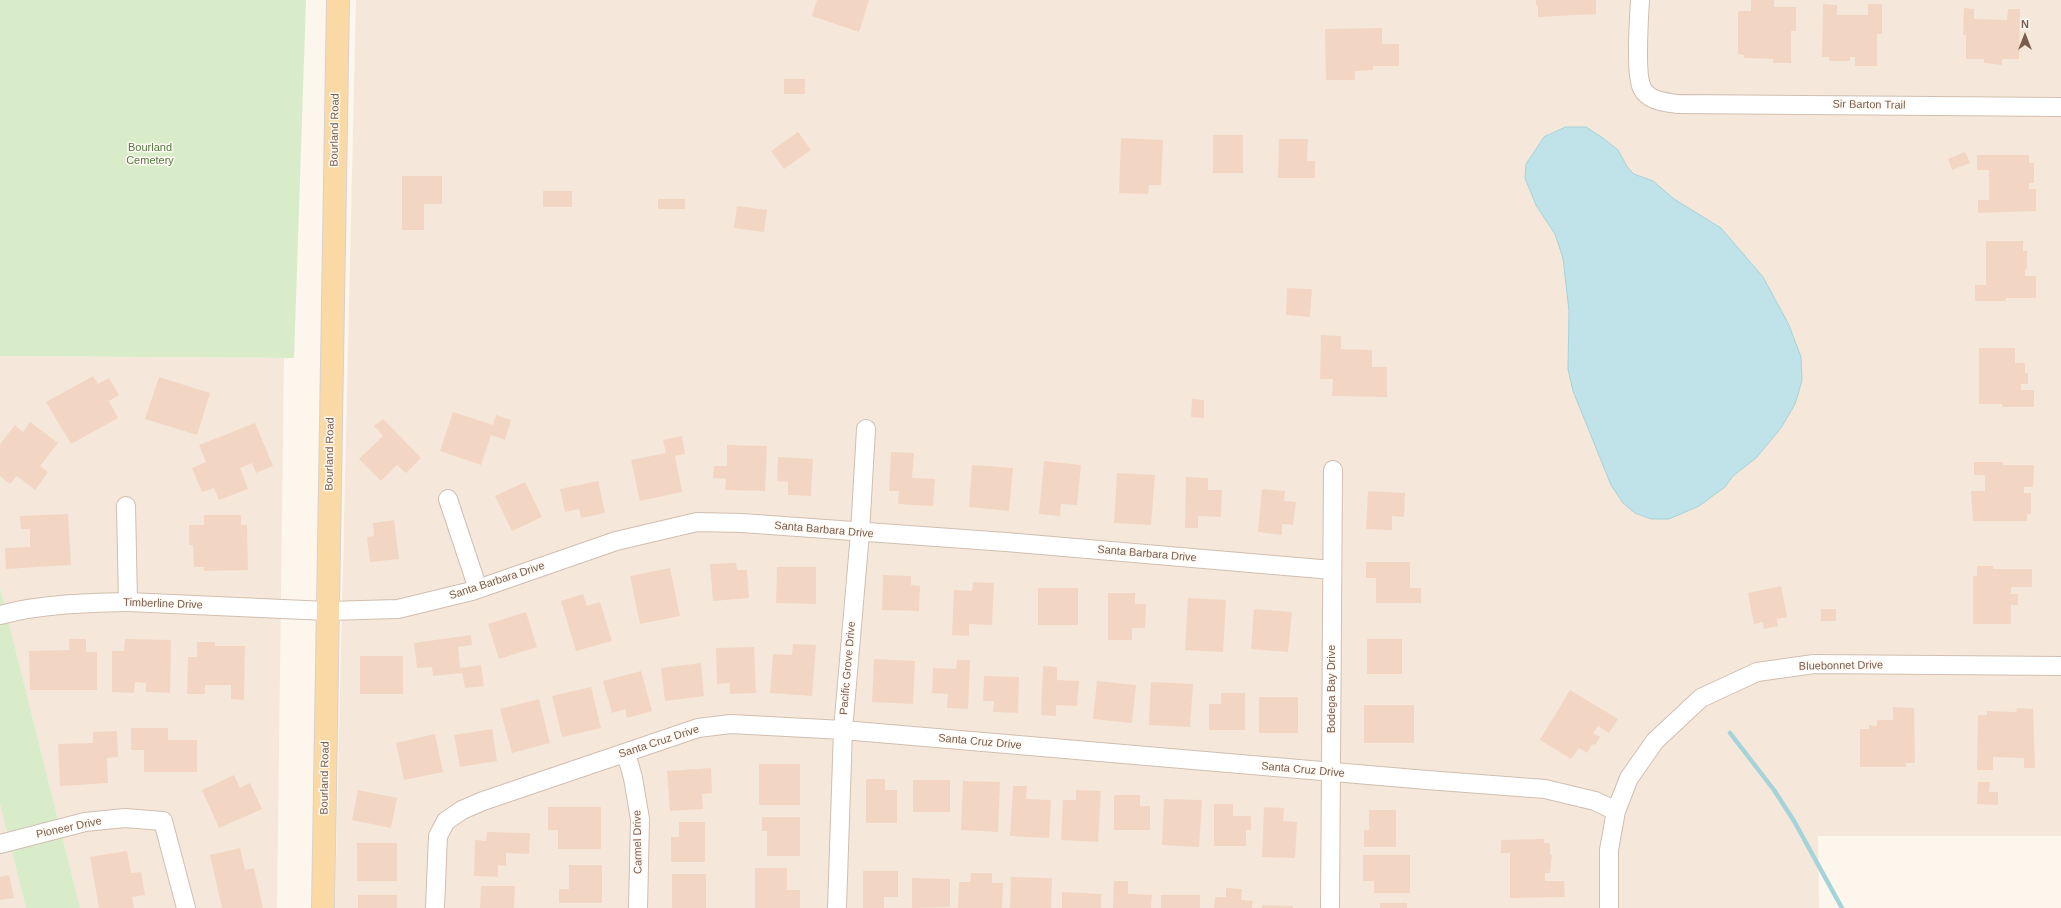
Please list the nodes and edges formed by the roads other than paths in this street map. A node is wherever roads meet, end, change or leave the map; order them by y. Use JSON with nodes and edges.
{"nodes":[{"id":1,"x":338,"y":0,"type":"edge"},
{"id":2,"x":1640,"y":0,"type":"edge"},
{"id":3,"x":2061,"y":107,"type":"edge"},
{"id":4,"x":866,"y":429,"type":"dead end"},
{"id":5,"x":1333,"y":470,"type":"dead end"},
{"id":6,"x":448,"y":499,"type":"dead end"},
{"id":7,"x":126,"y":506,"type":"dead end"},
{"id":8,"x":860,"y":533,"type":"junction"},
{"id":9,"x":1332,"y":570,"type":"junction"},
{"id":10,"x":478,"y":589,"type":"junction"},
{"id":11,"x":128,"y":602,"type":"junction"},
{"id":12,"x":327,"y":611,"type":"junction"},
{"id":13,"x":0,"y":615,"type":"edge"},
{"id":14,"x":2061,"y":666,"type":"edge"},
{"id":15,"x":843,"y":730,"type":"junction"},
{"id":16,"x":626,"y":753,"type":"junction"},
{"id":17,"x":1332,"y":772,"type":"junction"},
{"id":18,"x":1616,"y":811,"type":"junction"},
{"id":19,"x":0,"y":844,"type":"edge"},
{"id":20,"x":186,"y":908,"type":"edge"},
{"id":21,"x":323,"y":908,"type":"edge"},
{"id":22,"x":435,"y":908,"type":"edge"},
{"id":23,"x":638,"y":908,"type":"edge"},
{"id":24,"x":837,"y":908,"type":"edge"},
{"id":25,"x":1330,"y":908,"type":"edge"},
{"id":26,"x":1609,"y":908,"type":"edge"}],
"edges":[{"from":1,"to":12,"type":"main road","name":"Bourland Road"},
{"from":2,"to":3,"type":"street","name":"Sir Barton Trail"},
{"from":4,"to":8,"type":"street","name":"Pacific Grove Drive"},
{"from":5,"to":9,"type":"street","name":"Bodega Bay Drive"},
{"from":6,"to":10,"type":"street"},
{"from":7,"to":11,"type":"street"},
{"from":8,"to":9,"type":"street","name":"Santa Barbara Drive"},
{"from":8,"to":10,"type":"street","name":"Santa Barbara Drive"},
{"from":8,"to":15,"type":"street","name":"Pacific Grove Drive"},
{"from":9,"to":17,"type":"street","name":"Bodega Bay Drive"},
{"from":10,"to":12,"type":"street","name":"Santa Barbara Drive"},
{"from":11,"to":12,"type":"street","name":"Timberline Drive"},
{"from":11,"to":13,"type":"street","name":"Timberline Drive"},
{"from":12,"to":21,"type":"main road","name":"Bourland Road"},
{"from":14,"to":18,"type":"street","name":"Bluebonnet Drive"},
{"from":15,"to":16,"type":"street","name":"Santa Cruz Drive"},
{"from":15,"to":17,"type":"street","name":"Santa Cruz Drive"},
{"from":15,"to":24,"type":"street","name":"Pacific Grove Drive"},
{"from":16,"to":22,"type":"street","name":"Santa Cruz Drive"},
{"from":16,"to":23,"type":"street","name":"Carmel Drive"},
{"from":17,"to":18,"type":"street","name":"Santa Cruz Drive"},
{"from":17,"to":25,"type":"street","name":"Bodega Bay Drive"},
{"from":18,"to":26,"type":"street","name":"Bluebonnet Drive"},
{"from":19,"to":20,"type":"street","name":"Pioneer Drive"}]}
